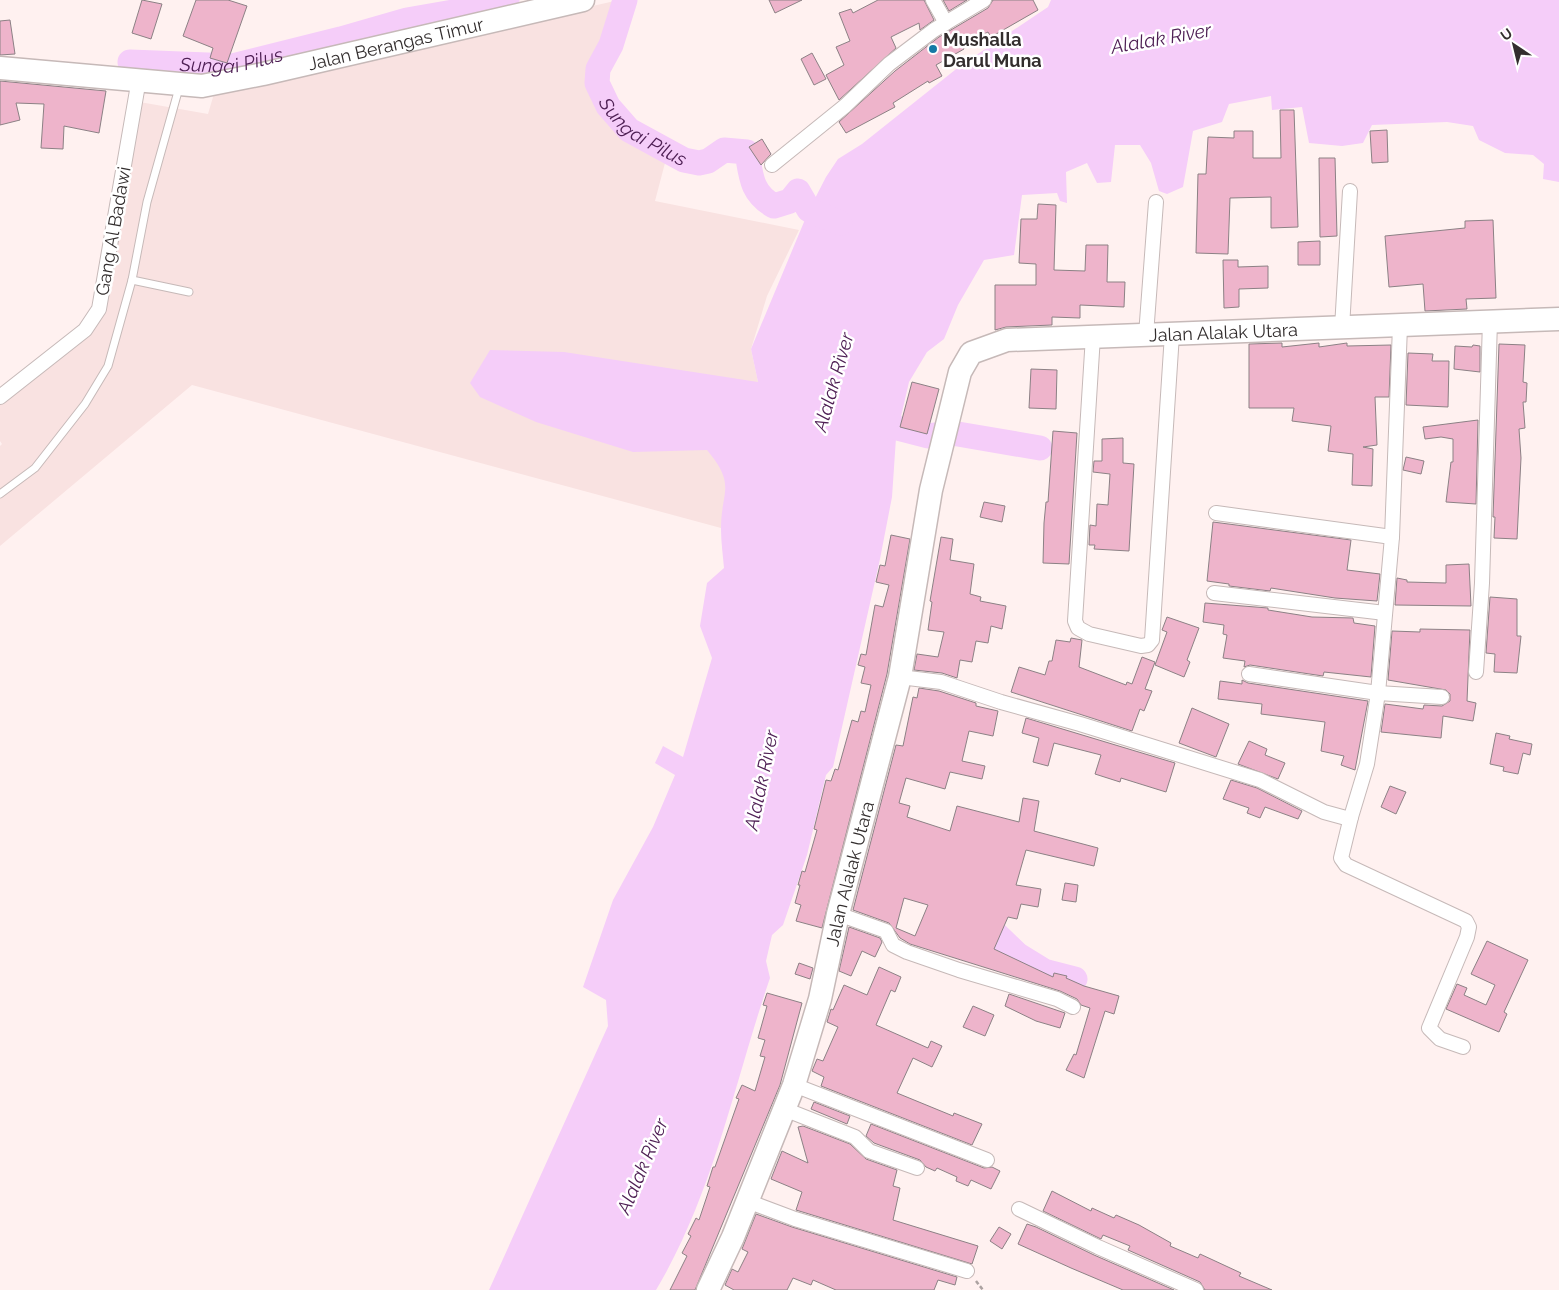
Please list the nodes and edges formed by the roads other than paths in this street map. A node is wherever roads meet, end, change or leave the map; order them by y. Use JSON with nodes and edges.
{"nodes":[{"id":1,"x":583,"y":0,"type":"edge"},
{"id":2,"x":933,"y":0,"type":"edge"},
{"id":3,"x":984,"y":0,"type":"edge"},
{"id":4,"x":946,"y":23,"type":"junction"},
{"id":5,"x":0,"y":68,"type":"edge"},
{"id":6,"x":139,"y":79,"type":"junction"},
{"id":7,"x":180,"y":85,"type":"junction"},
{"id":8,"x":772,"y":165,"type":"dead end"},
{"id":9,"x":1350,"y":191,"type":"dead end"},
{"id":10,"x":1156,"y":202,"type":"dead end"},
{"id":11,"x":132,"y":280,"type":"junction"},
{"id":12,"x":189,"y":292,"type":"dead end"},
{"id":13,"x":1559,"y":319,"type":"edge"},
{"id":14,"x":1490,"y":321,"type":"junction"},
{"id":15,"x":1400,"y":326,"type":"junction"},
{"id":16,"x":1342,"y":328,"type":"junction"},
{"id":17,"x":1172,"y":334,"type":"junction"},
{"id":18,"x":1146,"y":335,"type":"junction"},
{"id":19,"x":1093,"y":336,"type":"junction"},
{"id":20,"x":0,"y":397,"type":"edge"},
{"id":21,"x":0,"y":494,"type":"edge"},
{"id":22,"x":1216,"y":513,"type":"dead end"},
{"id":23,"x":1392,"y":537,"type":"junction"},
{"id":24,"x":1214,"y":593,"type":"dead end"},
{"id":25,"x":1385,"y":613,"type":"junction"},
{"id":26,"x":1476,"y":672,"type":"dead end"},
{"id":27,"x":1249,"y":674,"type":"dead end"},
{"id":28,"x":900,"y":676,"type":"junction"},
{"id":29,"x":1378,"y":693,"type":"junction"},
{"id":30,"x":1442,"y":697,"type":"dead end"},
{"id":31,"x":1351,"y":817,"type":"junction"},
{"id":32,"x":838,"y":914,"type":"junction"},
{"id":33,"x":1073,"y":1007,"type":"dead end"},
{"id":34,"x":1463,"y":1048,"type":"dead end"},
{"id":35,"x":794,"y":1085,"type":"junction"},
{"id":36,"x":784,"y":1109,"type":"junction"},
{"id":37,"x":987,"y":1160,"type":"dead end"},
{"id":38,"x":917,"y":1168,"type":"dead end"},
{"id":39,"x":747,"y":1201,"type":"junction"},
{"id":40,"x":1018,"y":1209,"type":"dead end"},
{"id":41,"x":968,"y":1270,"type":"dead end"},
{"id":42,"x":708,"y":1290,"type":"edge"},
{"id":43,"x":1196,"y":1290,"type":"edge"}],
"edges":[{"from":1,"to":7,"type":"main road","name":"Jalan Berangas Timur"},
{"from":2,"to":4,"type":"street"},
{"from":3,"to":4,"type":"street"},
{"from":4,"to":8,"type":"street"},
{"from":5,"to":6,"type":"main road","name":"Jalan Berangas Timur"},
{"from":6,"to":7,"type":"main road","name":"Jalan Berangas Timur"},
{"from":6,"to":20,"type":"street","name":"Gang Al Badawi"},
{"from":7,"to":11,"type":"lane"},
{"from":9,"to":16,"type":"street"},
{"from":10,"to":18,"type":"street"},
{"from":11,"to":12,"type":"lane"},
{"from":11,"to":21,"type":"lane"},
{"from":13,"to":14,"type":"main road","name":"Jalan Alalak Utara"},
{"from":14,"to":15,"type":"main road","name":"Jalan Alalak Utara"},
{"from":14,"to":26,"type":"street"},
{"from":15,"to":16,"type":"main road","name":"Jalan Alalak Utara"},
{"from":15,"to":23,"type":"street"},
{"from":16,"to":17,"type":"main road","name":"Jalan Alalak Utara"},
{"from":17,"to":18,"type":"main road","name":"Jalan Alalak Utara"},
{"from":17,"to":19,"type":"street"},
{"from":18,"to":19,"type":"main road","name":"Jalan Alalak Utara"},
{"from":19,"to":28,"type":"main road","name":"Jalan Alalak Utara"},
{"from":22,"to":23,"type":"street"},
{"from":23,"to":25,"type":"street"},
{"from":24,"to":25,"type":"street"},
{"from":25,"to":29,"type":"street"},
{"from":27,"to":29,"type":"street"},
{"from":28,"to":31,"type":"street"},
{"from":28,"to":32,"type":"main road","name":"Jalan Alalak Utara"},
{"from":29,"to":30,"type":"street"},
{"from":29,"to":31,"type":"street"},
{"from":31,"to":34,"type":"street"},
{"from":32,"to":33,"type":"street"},
{"from":32,"to":35,"type":"main road","name":"Jalan Alalak Utara"},
{"from":35,"to":36,"type":"main road","name":"Jalan Alalak Utara"},
{"from":35,"to":37,"type":"street"},
{"from":36,"to":38,"type":"street"},
{"from":36,"to":39,"type":"main road","name":"Jalan Alalak Utara"},
{"from":39,"to":41,"type":"street"},
{"from":39,"to":42,"type":"main road","name":"Jalan Alalak Utara"},
{"from":40,"to":43,"type":"street"}]}
